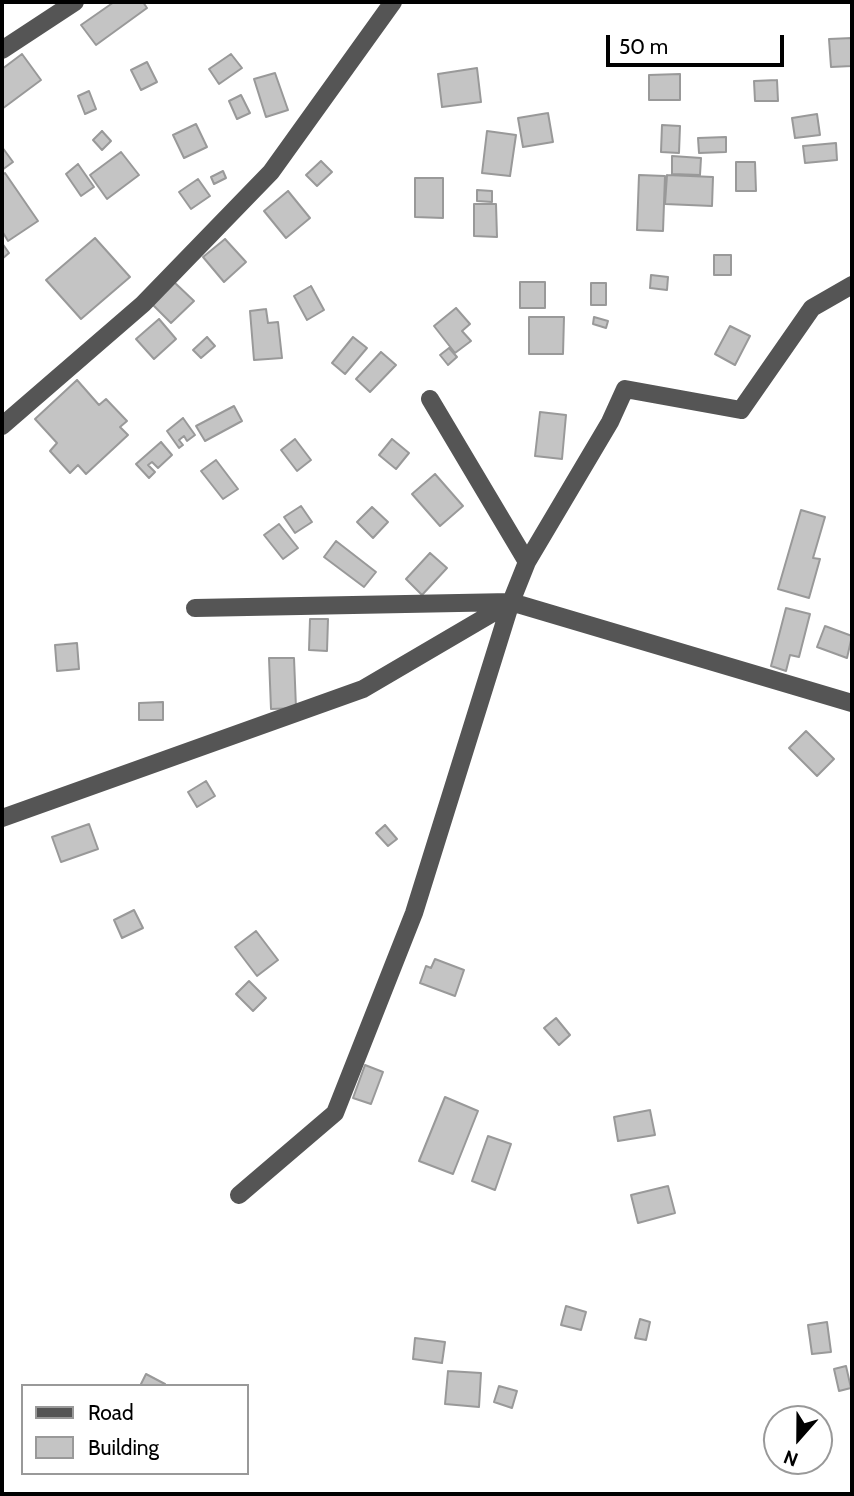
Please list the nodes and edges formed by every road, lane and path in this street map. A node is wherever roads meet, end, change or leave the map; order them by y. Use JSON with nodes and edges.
{"nodes":[{"id":1,"x":75,"y":2,"type":"edge"},
{"id":2,"x":393,"y":2,"type":"edge"},
{"id":3,"x":2,"y":50,"type":"edge"},
{"id":4,"x":852,"y":285,"type":"edge"},
{"id":5,"x":430,"y":399,"type":"dead end"},
{"id":6,"x":2,"y":426,"type":"edge"},
{"id":7,"x":527,"y":562,"type":"junction"},
{"id":8,"x":511,"y":602,"type":"junction"},
{"id":9,"x":195,"y":608,"type":"dead end"},
{"id":10,"x":852,"y":703,"type":"edge"},
{"id":11,"x":2,"y":818,"type":"edge"},
{"id":12,"x":239,"y":1195,"type":"dead end"}],
"edges":[{"from":1,"to":3,"type":"street"},
{"from":2,"to":6,"type":"street"},
{"from":4,"to":7,"type":"street"},
{"from":5,"to":7,"type":"street"},
{"from":7,"to":8,"type":"street"},
{"from":8,"to":9,"type":"street"},
{"from":8,"to":10,"type":"street"},
{"from":8,"to":11,"type":"street"},
{"from":8,"to":12,"type":"street"}]}
